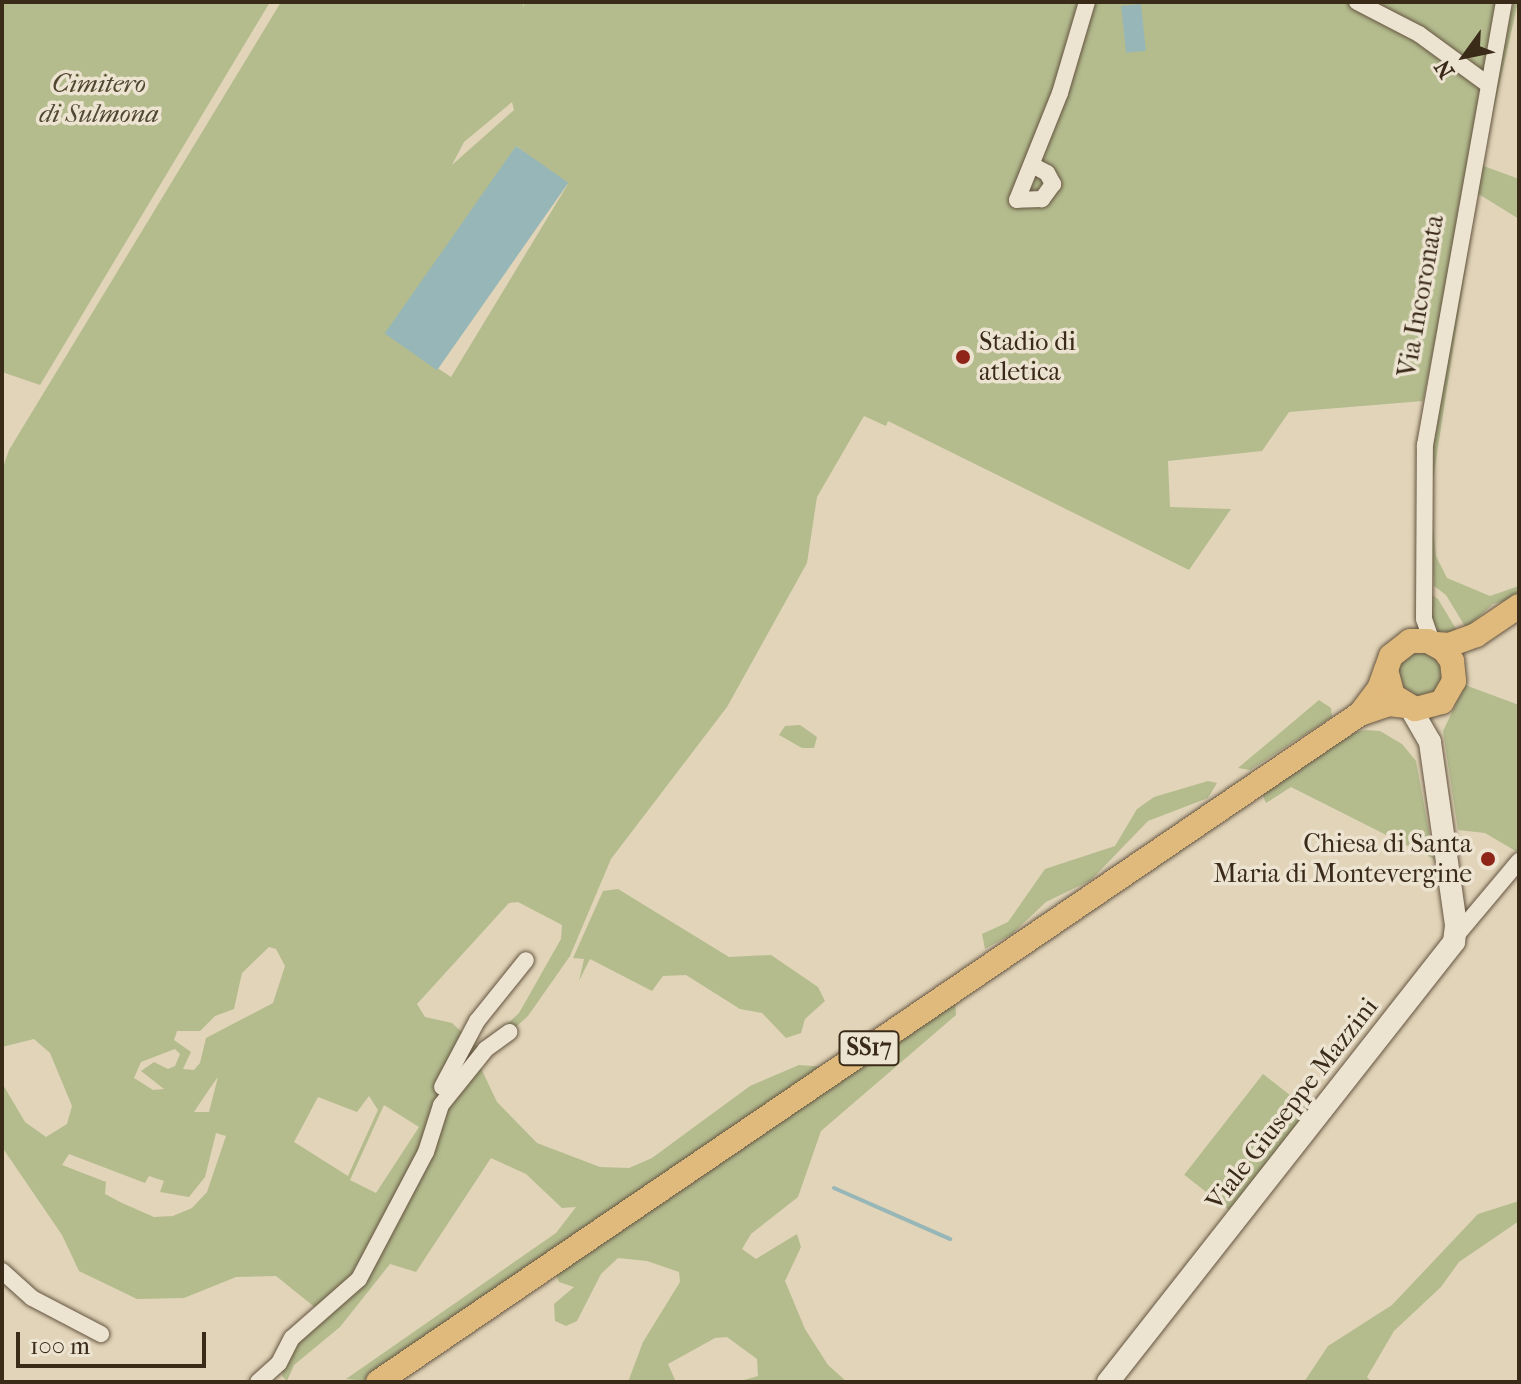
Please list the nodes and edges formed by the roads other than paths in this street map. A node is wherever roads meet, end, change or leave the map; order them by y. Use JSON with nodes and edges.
{"nodes":[{"id":1,"x":1087,"y":2,"type":"edge"},
{"id":2,"x":1357,"y":2,"type":"edge"},
{"id":3,"x":1504,"y":2,"type":"edge"},
{"id":4,"x":1486,"y":83,"type":"junction"},
{"id":5,"x":1032,"y":165,"type":"dead end"},
{"id":6,"x":1424,"y":602,"type":"junction"},
{"id":7,"x":1519,"y":606,"type":"edge"},
{"id":8,"x":1476,"y":635,"type":"junction"},
{"id":9,"x":1406,"y":643,"type":"junction"},
{"id":10,"x":1434,"y":643,"type":"junction"},
{"id":11,"x":1386,"y":670,"type":"junction"},
{"id":12,"x":1454,"y":671,"type":"junction"},
{"id":13,"x":1445,"y":698,"type":"junction"},
{"id":14,"x":1408,"y":707,"type":"junction"},
{"id":15,"x":1360,"y":714,"type":"junction"},
{"id":16,"x":1430,"y":742,"type":"junction"},
{"id":17,"x":1519,"y":861,"type":"edge"},
{"id":18,"x":1453,"y":904,"type":"junction"},
{"id":19,"x":1485,"y":904,"type":"junction"},
{"id":20,"x":1456,"y":936,"type":"junction"},
{"id":21,"x":526,"y":960,"type":"dead end"},
{"id":22,"x":509,"y":1032,"type":"dead end"},
{"id":23,"x":432,"y":1132,"type":"junction"},
{"id":24,"x":2,"y":1271,"type":"edge"},
{"id":25,"x":101,"y":1334,"type":"dead end"},
{"id":26,"x":389,"y":1379,"type":"edge"},
{"id":27,"x":265,"y":1381,"type":"edge"},
{"id":28,"x":1108,"y":1382,"type":"edge"}],
"edges":[{"from":1,"to":5,"type":"street"},
{"from":2,"to":4,"type":"street"},
{"from":3,"to":4,"type":"street","name":"Via Incoronata"},
{"from":4,"to":6,"type":"street","name":"Via Incoronata"},
{"from":6,"to":9,"type":"street","name":"Via Incoronata"},
{"from":6,"to":10,"type":"street","name":"Via Incoronata"},
{"from":7,"to":8,"type":"main road"},
{"from":8,"to":10,"type":"main road"},
{"from":8,"to":12,"type":"main road"},
{"from":9,"to":10,"type":"main road"},
{"from":9,"to":11,"type":"main road"},
{"from":10,"to":12,"type":"main road"},
{"from":11,"to":14,"type":"main road"},
{"from":11,"to":15,"type":"main road","number":"SS17"},
{"from":12,"to":13,"type":"main road"},
{"from":13,"to":14,"type":"main road"},
{"from":13,"to":16,"type":"main road"},
{"from":14,"to":15,"type":"main road","number":"SS17"},
{"from":14,"to":16,"type":"main road"},
{"from":15,"to":26,"type":"main road","number":"SS17"},
{"from":16,"to":18,"type":"main road"},
{"from":17,"to":19,"type":"street","name":"Viale Giuseppe Mazzini"},
{"from":18,"to":19,"type":"street"},
{"from":18,"to":20,"type":"main road"},
{"from":19,"to":20,"type":"street","name":"Viale Giuseppe Mazzini"},
{"from":20,"to":28,"type":"main road","name":"Viale Giuseppe Mazzini"},
{"from":21,"to":23,"type":"street"},
{"from":22,"to":23,"type":"street"},
{"from":23,"to":27,"type":"street"},
{"from":24,"to":25,"type":"street"}]}
